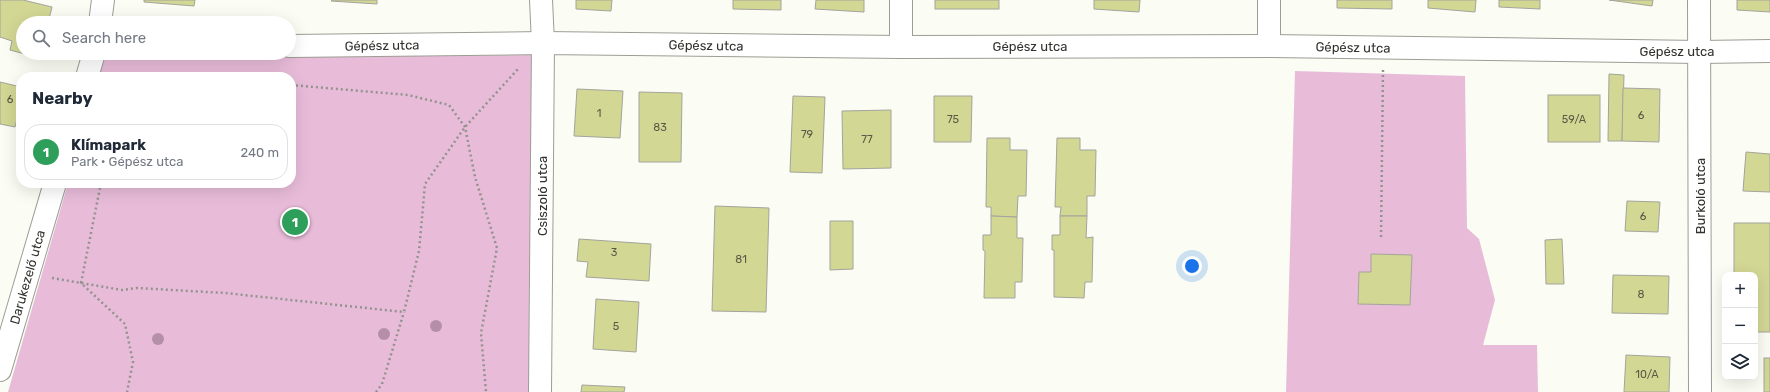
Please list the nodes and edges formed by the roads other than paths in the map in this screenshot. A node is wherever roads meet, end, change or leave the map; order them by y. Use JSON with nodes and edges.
{"nodes":[{"id":1,"x":103,"y":0,"type":"edge"},
{"id":2,"x":542,"y":0,"type":"edge"},
{"id":3,"x":901,"y":0,"type":"edge"},
{"id":4,"x":1269,"y":0,"type":"edge"},
{"id":5,"x":1699,"y":0,"type":"edge"},
{"id":6,"x":101,"y":16,"type":"edge"},
{"id":7,"x":543,"y":43,"type":"junction"},
{"id":8,"x":296,"y":46,"type":"edge"},
{"id":9,"x":1269,"y":46,"type":"junction"},
{"id":10,"x":901,"y":47,"type":"junction"},
{"id":11,"x":1770,"y":51,"type":"edge"},
{"id":12,"x":1700,"y":52,"type":"junction"},
{"id":13,"x":92,"y":60,"type":"edge"},
{"id":14,"x":88,"y":72,"type":"edge"},
{"id":15,"x":54,"y":188,"type":"edge"},
{"id":16,"x":9,"y":308,"type":"edge"},
{"id":17,"x":0,"y":370,"type":"edge"},
{"id":18,"x":540,"y":392,"type":"edge"},
{"id":19,"x":1700,"y":392,"type":"edge"}],
"edges":[{"from":1,"to":6,"type":"street"},
{"from":2,"to":7,"type":"street","name":"Csiszoló utca"},
{"from":3,"to":10,"type":"street"},
{"from":4,"to":9,"type":"street"},
{"from":5,"to":12,"type":"street","name":"Burkoló utca"},
{"from":7,"to":8,"type":"street","name":"Gépész utca"},
{"from":7,"to":10,"type":"street","name":"Gépész utca"},
{"from":7,"to":18,"type":"street","name":"Csiszoló utca"},
{"from":9,"to":10,"type":"street","name":"Gépész utca"},
{"from":9,"to":12,"type":"street","name":"Gépész utca"},
{"from":11,"to":12,"type":"street","name":"Gépész utca"},
{"from":12,"to":19,"type":"street","name":"Burkoló utca"},
{"from":13,"to":14,"type":"street"},
{"from":15,"to":16,"type":"street","name":"Darukezelő utca"},
{"from":16,"to":17,"type":"street","name":"Darukezelő utca"}]}
